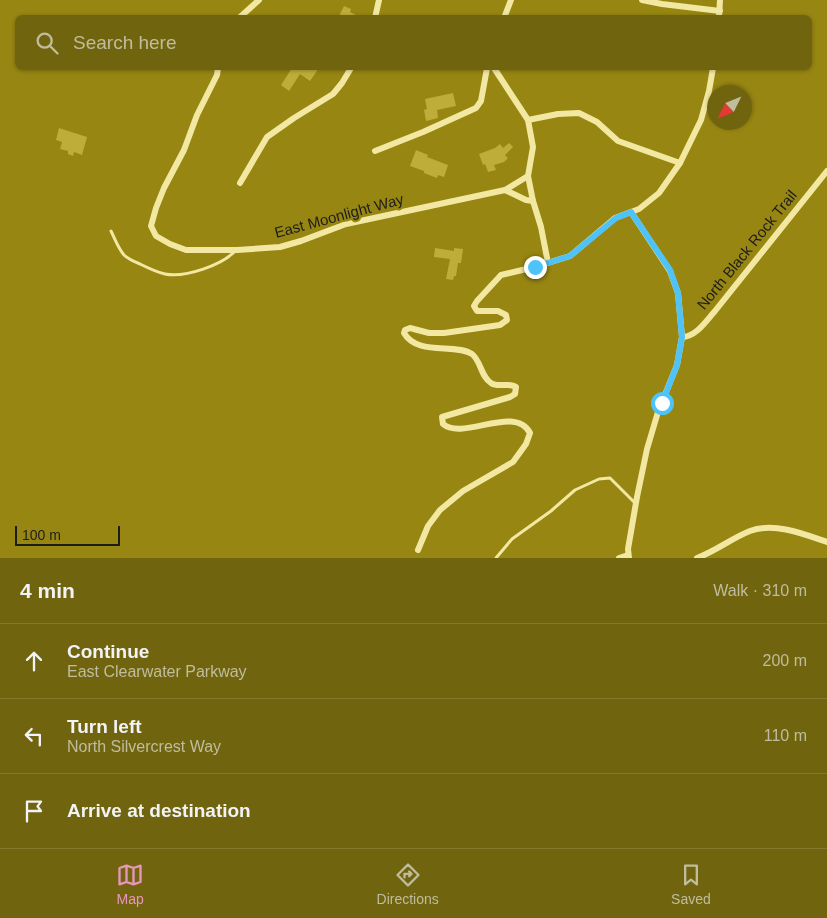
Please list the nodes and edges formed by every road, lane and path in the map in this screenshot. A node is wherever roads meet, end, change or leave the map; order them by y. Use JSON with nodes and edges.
{"nodes":[{"id":1,"x":259,"y":0,"type":"edge"},
{"id":2,"x":379,"y":0,"type":"edge"},
{"id":3,"x":511,"y":0,"type":"edge"},
{"id":4,"x":642,"y":0,"type":"edge"},
{"id":5,"x":720,"y":0,"type":"edge"},
{"id":6,"x":720,"y":14,"type":"edge"},
{"id":7,"x":242,"y":15,"type":"edge"},
{"id":8,"x":376,"y":15,"type":"edge"},
{"id":9,"x":505,"y":15,"type":"edge"},
{"id":10,"x":218,"y":70,"type":"edge"},
{"id":11,"x":350,"y":70,"type":"edge"},
{"id":12,"x":487,"y":70,"type":"edge"},
{"id":13,"x":495,"y":70,"type":"edge"},
{"id":14,"x":713,"y":70,"type":"edge"},
{"id":15,"x":528,"y":120,"type":"junction"},
{"id":16,"x":376,"y":151,"type":"dead end"},
{"id":17,"x":680,"y":163,"type":"junction"},
{"id":18,"x":827,"y":171,"type":"edge"},
{"id":19,"x":528,"y":176,"type":"junction"},
{"id":20,"x":240,"y":183,"type":"dead end"},
{"id":21,"x":505,"y":190,"type":"junction"},
{"id":22,"x":532,"y":201,"type":"junction"},
{"id":23,"x":631,"y":212,"type":"junction"},
{"id":24,"x":111,"y":231,"type":"dead end"},
{"id":25,"x":237,"y":250,"type":"junction"},
{"id":26,"x":548,"y":263,"type":"junction"},
{"id":27,"x":682,"y":337,"type":"junction"},
{"id":28,"x":636,"y":503,"type":"junction"},
{"id":29,"x":827,"y":542,"type":"edge"},
{"id":30,"x":418,"y":550,"type":"dead end"},
{"id":31,"x":628,"y":557,"type":"edge"},
{"id":32,"x":496,"y":558,"type":"edge"},
{"id":33,"x":620,"y":558,"type":"edge"},
{"id":34,"x":697,"y":558,"type":"edge"}],
"edges":[{"from":1,"to":7,"type":"street"},
{"from":2,"to":8,"type":"street"},
{"from":3,"to":9,"type":"street"},
{"from":4,"to":6,"type":"street"},
{"from":5,"to":6,"type":"street"},
{"from":10,"to":25,"type":"street","name":"East Moonlight Way"},
{"from":11,"to":20,"type":"street"},
{"from":12,"to":16,"type":"street"},
{"from":13,"to":15,"type":"street"},
{"from":14,"to":17,"type":"street"},
{"from":15,"to":17,"type":"street"},
{"from":15,"to":19,"type":"street"},
{"from":17,"to":23,"type":"street"},
{"from":18,"to":27,"type":"street","name":"North Black Rock Trail"},
{"from":19,"to":21,"type":"street","name":"East Moonlight Way"},
{"from":19,"to":22,"type":"street"},
{"from":21,"to":22,"type":"street"},
{"from":21,"to":25,"type":"street","name":"East Moonlight Way"},
{"from":22,"to":26,"type":"street"},
{"from":23,"to":26,"type":"street"},
{"from":23,"to":27,"type":"street"},
{"from":24,"to":25,"type":"lane"},
{"from":26,"to":30,"type":"street"},
{"from":27,"to":28,"type":"street"},
{"from":28,"to":31,"type":"street"},
{"from":28,"to":32,"type":"lane"},
{"from":29,"to":34,"type":"street"},
{"from":31,"to":33,"type":"street"}]}
